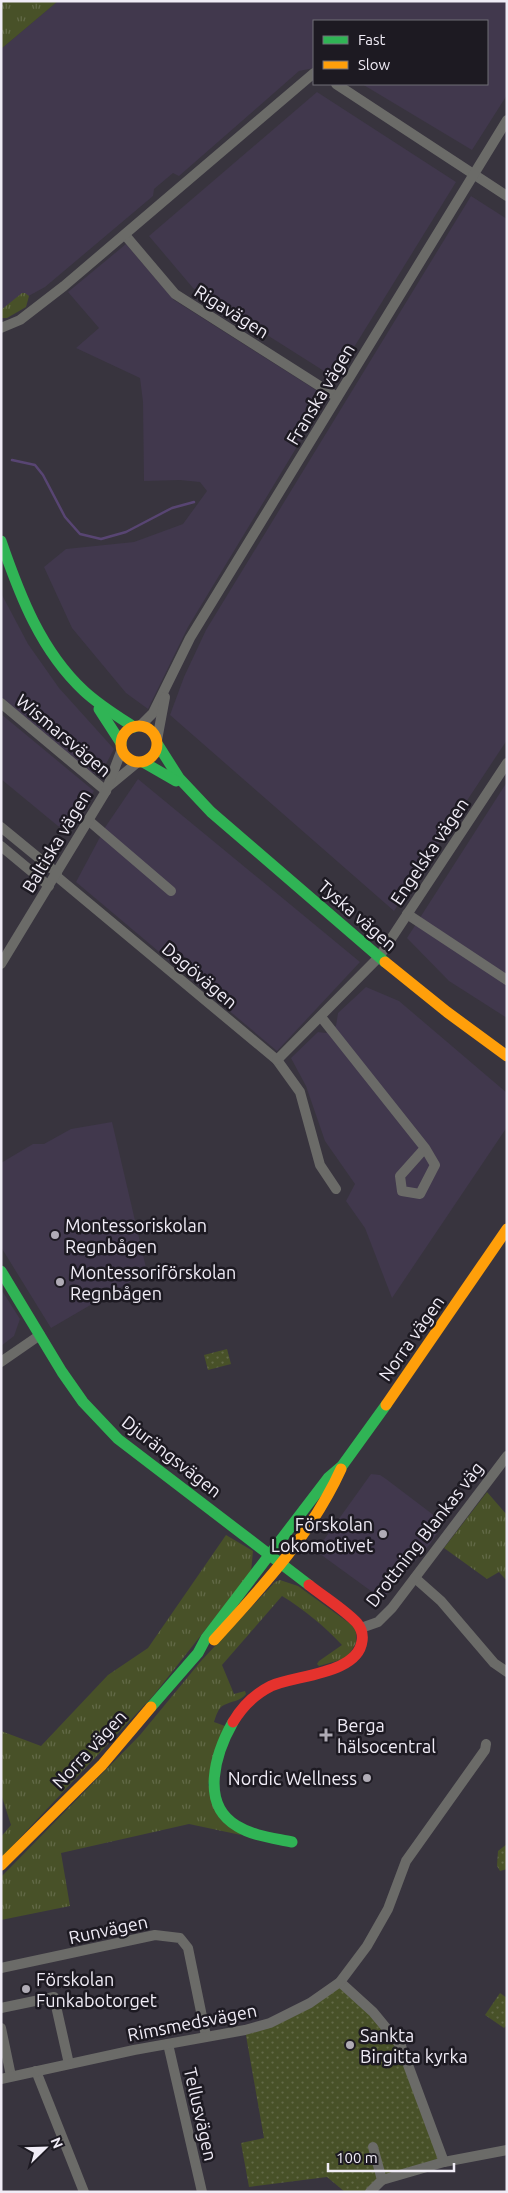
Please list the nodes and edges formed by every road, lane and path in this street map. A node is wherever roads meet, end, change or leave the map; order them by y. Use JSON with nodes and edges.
{"nodes":[{"id":1,"x":313,"y":74,"type":"edge"},
{"id":2,"x":338,"y":85,"type":"edge"},
{"id":3,"x":507,"y":120,"type":"edge"},
{"id":4,"x":474,"y":175,"type":"junction"},
{"id":5,"x":507,"y":196,"type":"edge"},
{"id":6,"x":125,"y":235,"type":"junction"},
{"id":7,"x":1,"y":328,"type":"edge"},
{"id":8,"x":337,"y":397,"type":"junction"},
{"id":9,"x":1,"y":541,"type":"edge"},
{"id":10,"x":166,"y":688,"type":"junction"},
{"id":11,"x":89,"y":697,"type":"junction"},
{"id":12,"x":1,"y":703,"type":"edge"},
{"id":13,"x":137,"y":726,"type":"junction"},
{"id":14,"x":158,"y":742,"type":"junction"},
{"id":15,"x":121,"y":746,"type":"junction"},
{"id":16,"x":141,"y":762,"type":"junction"},
{"id":17,"x":507,"y":763,"type":"edge"},
{"id":18,"x":107,"y":789,"type":"junction"},
{"id":19,"x":193,"y":793,"type":"junction"},
{"id":20,"x":88,"y":820,"type":"junction"},
{"id":21,"x":1,"y":827,"type":"edge"},
{"id":22,"x":1,"y":846,"type":"edge"},
{"id":23,"x":56,"y":874,"type":"junction"},
{"id":24,"x":49,"y":886,"type":"junction"},
{"id":25,"x":171,"y":891,"type":"dead end"},
{"id":26,"x":407,"y":914,"type":"junction"},
{"id":27,"x":379,"y":957,"type":"junction"},
{"id":28,"x":1,"y":964,"type":"edge"},
{"id":29,"x":507,"y":980,"type":"edge"},
{"id":30,"x":321,"y":1017,"type":"junction"},
{"id":31,"x":507,"y":1056,"type":"edge"},
{"id":32,"x":278,"y":1060,"type":"junction"},
{"id":33,"x":425,"y":1148,"type":"dead end"},
{"id":34,"x":336,"y":1188,"type":"dead end"},
{"id":35,"x":507,"y":1229,"type":"edge"},
{"id":36,"x":1,"y":1272,"type":"edge"},
{"id":37,"x":40,"y":1335,"type":"junction"},
{"id":38,"x":1,"y":1362,"type":"edge"},
{"id":39,"x":507,"y":1456,"type":"edge"},
{"id":40,"x":342,"y":1466,"type":"junction"},
{"id":41,"x":270,"y":1554,"type":"junction"},
{"id":42,"x":282,"y":1563,"type":"junction"},
{"id":43,"x":415,"y":1578,"type":"junction"},
{"id":44,"x":361,"y":1628,"type":"junction"},
{"id":45,"x":198,"y":1653,"type":"junction"},
{"id":46,"x":507,"y":1672,"type":"edge"},
{"id":47,"x":486,"y":1744,"type":"dead end"},
{"id":48,"x":292,"y":1842,"type":"dead end"},
{"id":49,"x":1,"y":1865,"type":"edge"},
{"id":50,"x":1,"y":1968,"type":"edge"},
{"id":51,"x":340,"y":1982,"type":"junction"},
{"id":52,"x":1,"y":2008,"type":"edge"},
{"id":53,"x":1,"y":2028,"type":"edge"},
{"id":54,"x":206,"y":2036,"type":"junction"},
{"id":55,"x":168,"y":2044,"type":"junction"},
{"id":56,"x":69,"y":2064,"type":"junction"},
{"id":57,"x":36,"y":2071,"type":"junction"},
{"id":58,"x":6,"y":2078,"type":"edge"},
{"id":59,"x":373,"y":2147,"type":"dead end"},
{"id":60,"x":507,"y":2150,"type":"edge"},
{"id":61,"x":444,"y":2162,"type":"junction"},
{"id":62,"x":382,"y":2180,"type":"junction"},
{"id":63,"x":84,"y":2192,"type":"edge"},
{"id":64,"x":202,"y":2192,"type":"edge"},
{"id":65,"x":370,"y":2192,"type":"edge"}],
"edges":[{"from":1,"to":6,"type":"street"},
{"from":2,"to":4,"type":"street"},
{"from":3,"to":4,"type":"street","name":"Franska vägen"},
{"from":4,"to":5,"type":"street"},
{"from":4,"to":8,"type":"street","name":"Franska vägen"},
{"from":6,"to":7,"type":"street"},
{"from":6,"to":8,"type":"street","name":"Rigavägen"},
{"from":8,"to":10,"type":"street","name":"Franska vägen"},
{"from":9,"to":11,"type":"main road"},
{"from":10,"to":13,"type":"street","name":"Franska vägen"},
{"from":10,"to":14,"type":"street","name":"Franska vägen"},
{"from":11,"to":13,"type":"main road"},
{"from":11,"to":15,"type":"main road"},
{"from":12,"to":18,"type":"street","name":"Wismarsvägen"},
{"from":13,"to":14,"type":"main road"},
{"from":13,"to":15,"type":"main road"},
{"from":14,"to":16,"type":"main road"},
{"from":14,"to":19,"type":"main road","name":"Tyska vägen"},
{"from":15,"to":16,"type":"main road"},
{"from":15,"to":18,"type":"street","name":"Baltiska vägen"},
{"from":16,"to":18,"type":"street","name":"Baltiska vägen"},
{"from":16,"to":19,"type":"main road","name":"Tyska vägen"},
{"from":17,"to":26,"type":"street","name":"Engelska vägen"},
{"from":18,"to":20,"type":"street","name":"Baltiska vägen"},
{"from":19,"to":27,"type":"main road","name":"Tyska vägen"},
{"from":20,"to":23,"type":"street","name":"Baltiska vägen"},
{"from":20,"to":25,"type":"street"},
{"from":21,"to":23,"type":"street","name":"Dagövägen"},
{"from":22,"to":24,"type":"street"},
{"from":23,"to":24,"type":"street","name":"Baltiska vägen"},
{"from":23,"to":32,"type":"street","name":"Dagövägen"},
{"from":24,"to":28,"type":"street","name":"Baltiska vägen"},
{"from":26,"to":27,"type":"street","name":"Engelska vägen"},
{"from":26,"to":29,"type":"street"},
{"from":27,"to":30,"type":"street"},
{"from":27,"to":31,"type":"main road","name":"Tyska vägen"},
{"from":30,"to":32,"type":"street"},
{"from":30,"to":33,"type":"street"},
{"from":32,"to":34,"type":"street","name":"Dagövägen"},
{"from":35,"to":40,"type":"main road","name":"Norra vägen"},
{"from":36,"to":37,"type":"main road","name":"Djurängsvägen"},
{"from":37,"to":38,"type":"street"},
{"from":37,"to":41,"type":"main road","name":"Djurängsvägen"},
{"from":39,"to":43,"type":"street","name":"Drottning Blankas väg"},
{"from":40,"to":41,"type":"main road","name":"Norra vägen"},
{"from":40,"to":42,"type":"main road","name":"Norra vägen"},
{"from":41,"to":42,"type":"main road","name":"Drottning Blankas väg"},
{"from":41,"to":45,"type":"main road","name":"Norra vägen"},
{"from":42,"to":44,"type":"main road","name":"Drottning Blankas väg"},
{"from":42,"to":45,"type":"main road","name":"Norra vägen"},
{"from":43,"to":44,"type":"street","name":"Drottning Blankas väg"},
{"from":43,"to":46,"type":"street"},
{"from":44,"to":48,"type":"main road"},
{"from":45,"to":49,"type":"main road","name":"Norra vägen"},
{"from":47,"to":51,"type":"street","name":"Rimsmedsvägen"},
{"from":50,"to":54,"type":"street","name":"Runvägen"},
{"from":51,"to":54,"type":"street","name":"Rimsmedsvägen"},
{"from":51,"to":61,"type":"street"},
{"from":52,"to":56,"type":"street"},
{"from":53,"to":58,"type":"street"},
{"from":54,"to":55,"type":"street","name":"Rimsmedsvägen"},
{"from":55,"to":56,"type":"street","name":"Rimsmedsvägen"},
{"from":55,"to":64,"type":"street","name":"Tellusvägen"},
{"from":56,"to":57,"type":"street","name":"Rimsmedsvägen"},
{"from":57,"to":58,"type":"street","name":"Rimsmedsvägen"},
{"from":57,"to":63,"type":"street"},
{"from":59,"to":62,"type":"street"},
{"from":60,"to":61,"type":"street"},
{"from":61,"to":62,"type":"street"},
{"from":62,"to":65,"type":"street"}]}
